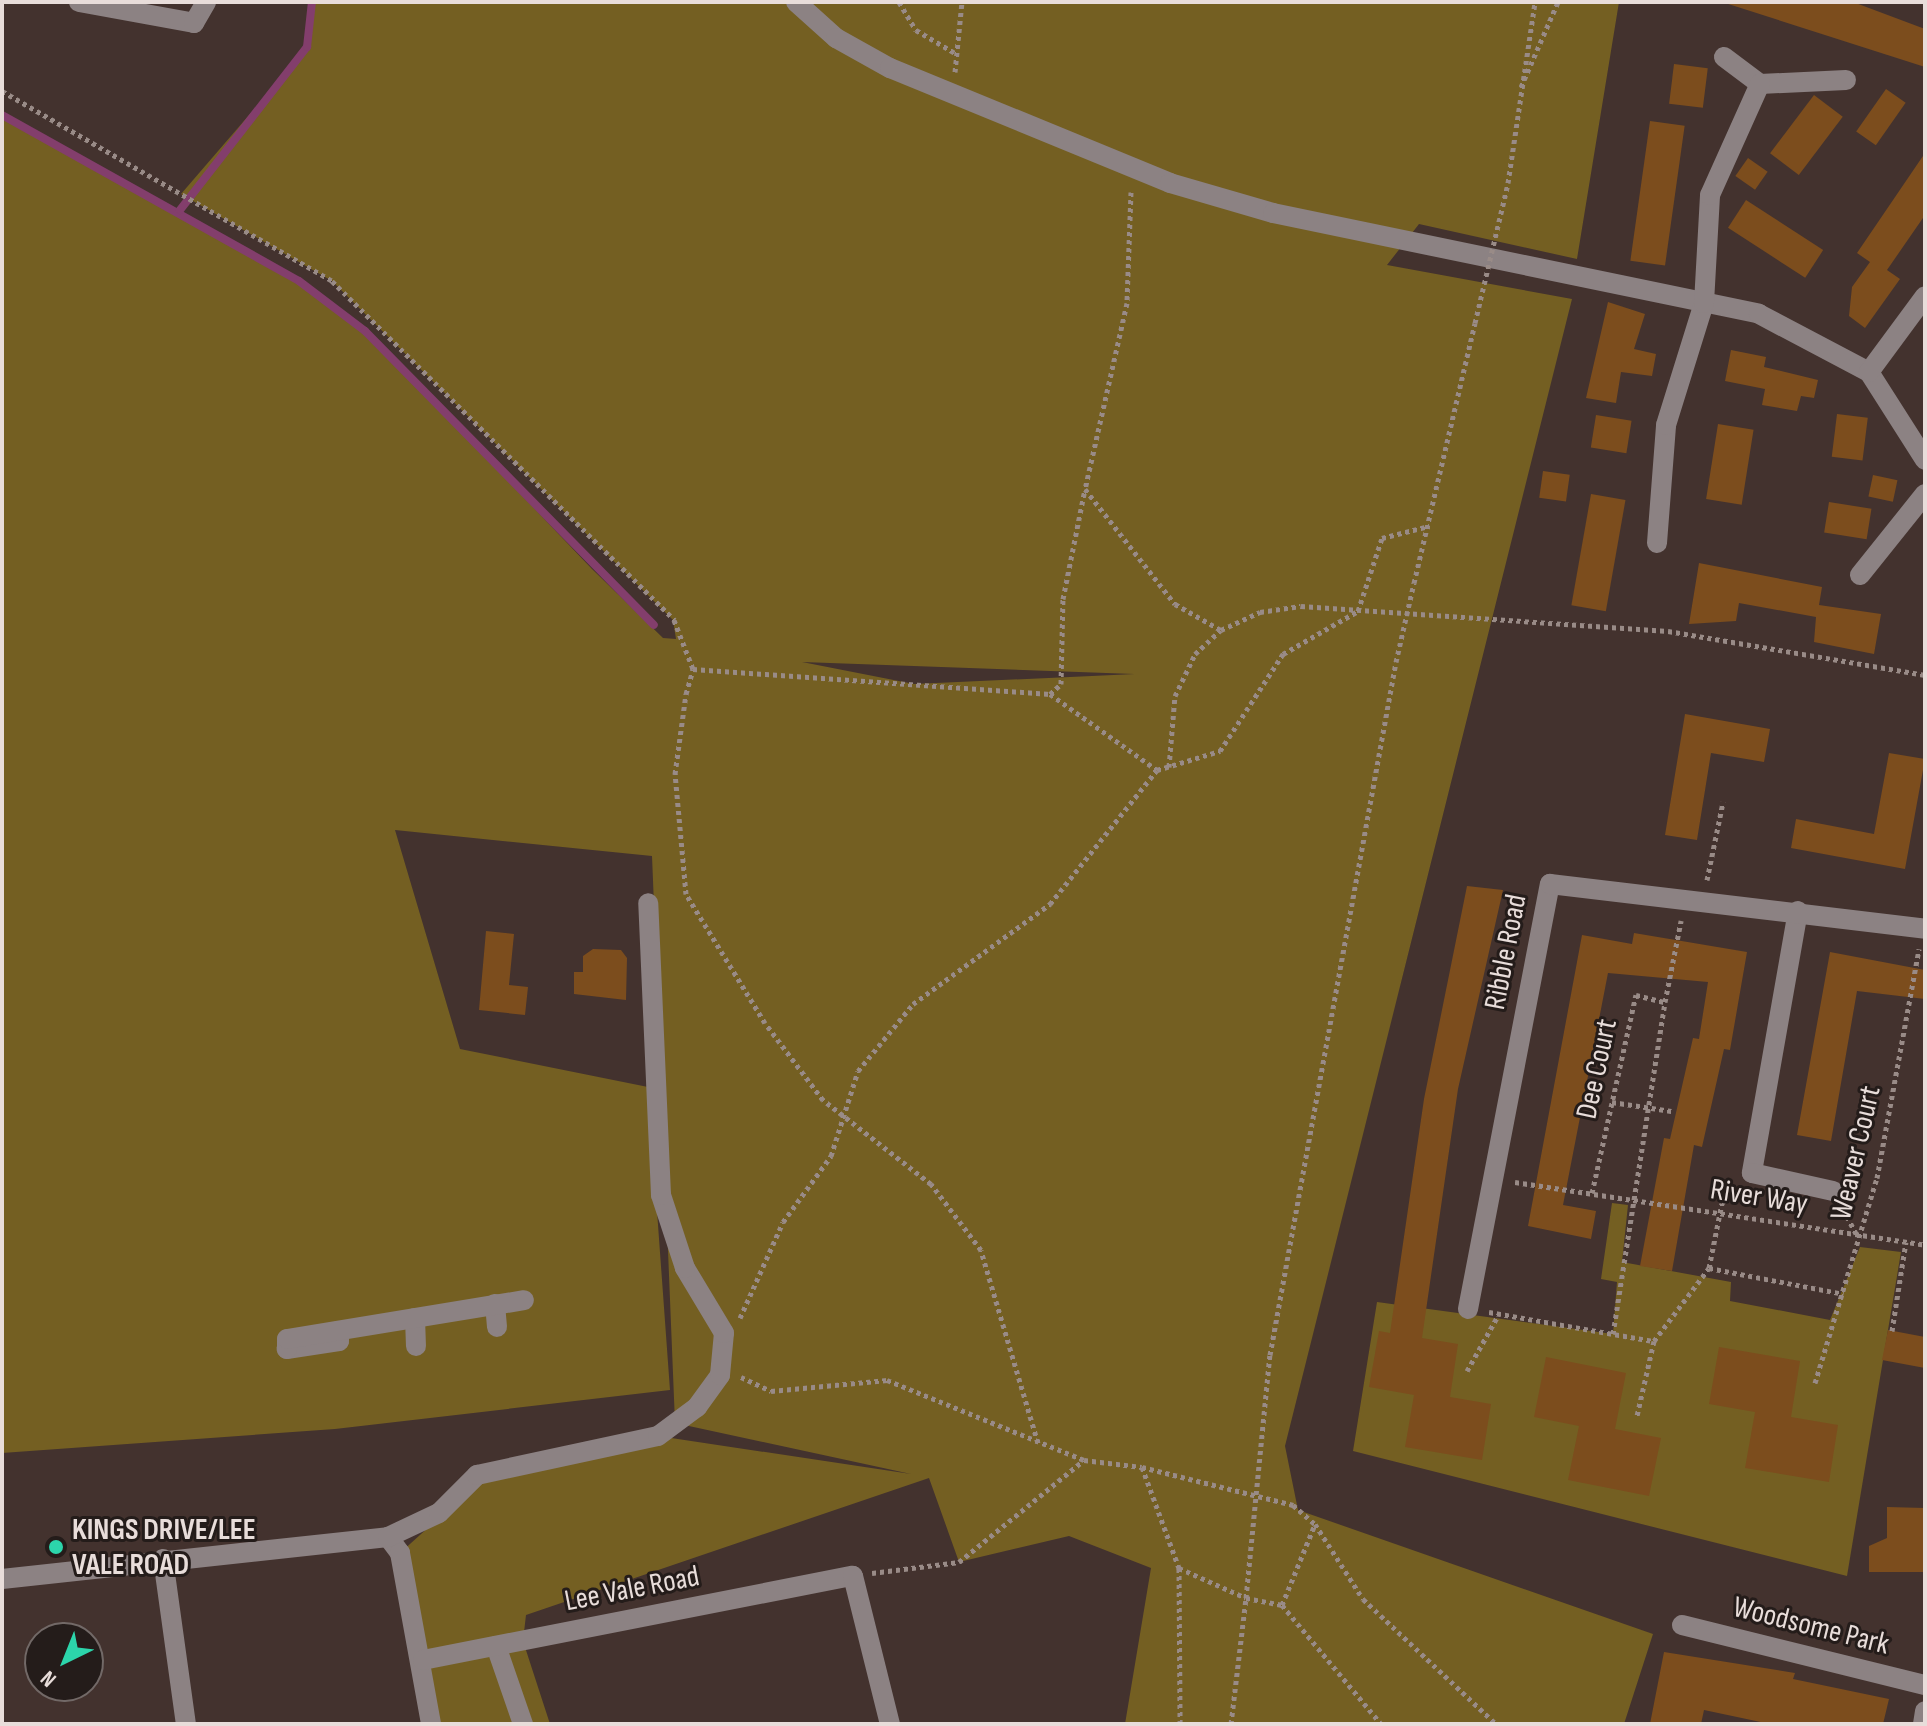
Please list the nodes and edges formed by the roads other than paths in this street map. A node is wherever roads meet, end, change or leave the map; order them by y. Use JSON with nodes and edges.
{"nodes":[{"id":1,"x":206,"y":2,"type":"edge"},
{"id":2,"x":796,"y":2,"type":"edge"},
{"id":3,"x":87,"y":3,"type":"edge"},
{"id":4,"x":1724,"y":57,"type":"dead end"},
{"id":5,"x":1846,"y":80,"type":"dead end"},
{"id":6,"x":1760,"y":84,"type":"junction"},
{"id":7,"x":1925,"y":296,"type":"edge"},
{"id":8,"x":1704,"y":303,"type":"junction"},
{"id":9,"x":1869,"y":372,"type":"junction"},
{"id":10,"x":1925,"y":460,"type":"edge"},
{"id":11,"x":1925,"y":494,"type":"edge"},
{"id":12,"x":1657,"y":543,"type":"dead end"},
{"id":13,"x":1860,"y":575,"type":"dead end"},
{"id":14,"x":648,"y":903,"type":"dead end"},
{"id":15,"x":1798,"y":911,"type":"junction"},
{"id":16,"x":1924,"y":929,"type":"edge"},
{"id":17,"x":1833,"y":1191,"type":"road end"},
{"id":18,"x":524,"y":1300,"type":"dead end"},
{"id":19,"x":495,"y":1304,"type":"junction"},
{"id":20,"x":1468,"y":1309,"type":"road end"},
{"id":21,"x":415,"y":1318,"type":"junction"},
{"id":22,"x":497,"y":1327,"type":"dead end"},
{"id":23,"x":330,"y":1345,"type":"dead end"},
{"id":24,"x":416,"y":1346,"type":"dead end"},
{"id":25,"x":388,"y":1537,"type":"junction"},
{"id":26,"x":163,"y":1559,"type":"junction"},
{"id":27,"x":2,"y":1579,"type":"edge"},
{"id":28,"x":1682,"y":1625,"type":"dead end"},
{"id":29,"x":496,"y":1646,"type":"junction"},
{"id":30,"x":423,"y":1660,"type":"junction"},
{"id":31,"x":1925,"y":1685,"type":"edge"},
{"id":32,"x":1925,"y":1711,"type":"edge"},
{"id":33,"x":186,"y":1724,"type":"edge"},
{"id":34,"x":431,"y":1724,"type":"edge"},
{"id":35,"x":523,"y":1724,"type":"edge"},
{"id":36,"x":890,"y":1724,"type":"edge"},
{"id":37,"x":1923,"y":1724,"type":"edge"}],
"edges":[{"from":1,"to":3,"type":"street"},
{"from":2,"to":8,"type":"street"},
{"from":4,"to":6,"type":"street"},
{"from":5,"to":6,"type":"street"},
{"from":6,"to":8,"type":"street"},
{"from":7,"to":9,"type":"street"},
{"from":8,"to":9,"type":"street"},
{"from":8,"to":12,"type":"street"},
{"from":9,"to":10,"type":"street"},
{"from":11,"to":13,"type":"street"},
{"from":14,"to":25,"type":"street"},
{"from":15,"to":16,"type":"street","name":"Ribble Road"},
{"from":15,"to":17,"type":"street"},
{"from":15,"to":20,"type":"street","name":"Ribble Road"},
{"from":18,"to":19,"type":"street"},
{"from":19,"to":21,"type":"street"},
{"from":19,"to":22,"type":"street"},
{"from":21,"to":23,"type":"street"},
{"from":21,"to":24,"type":"street"},
{"from":25,"to":26,"type":"street"},
{"from":25,"to":30,"type":"street"},
{"from":26,"to":27,"type":"street"},
{"from":26,"to":33,"type":"street"},
{"from":28,"to":31,"type":"street","name":"Woodsome Park"},
{"from":29,"to":30,"type":"street","name":"Lee Vale Road"},
{"from":29,"to":35,"type":"street"},
{"from":29,"to":36,"type":"street","name":"Lee Vale Road"},
{"from":30,"to":34,"type":"street"},
{"from":32,"to":37,"type":"street"}]}
